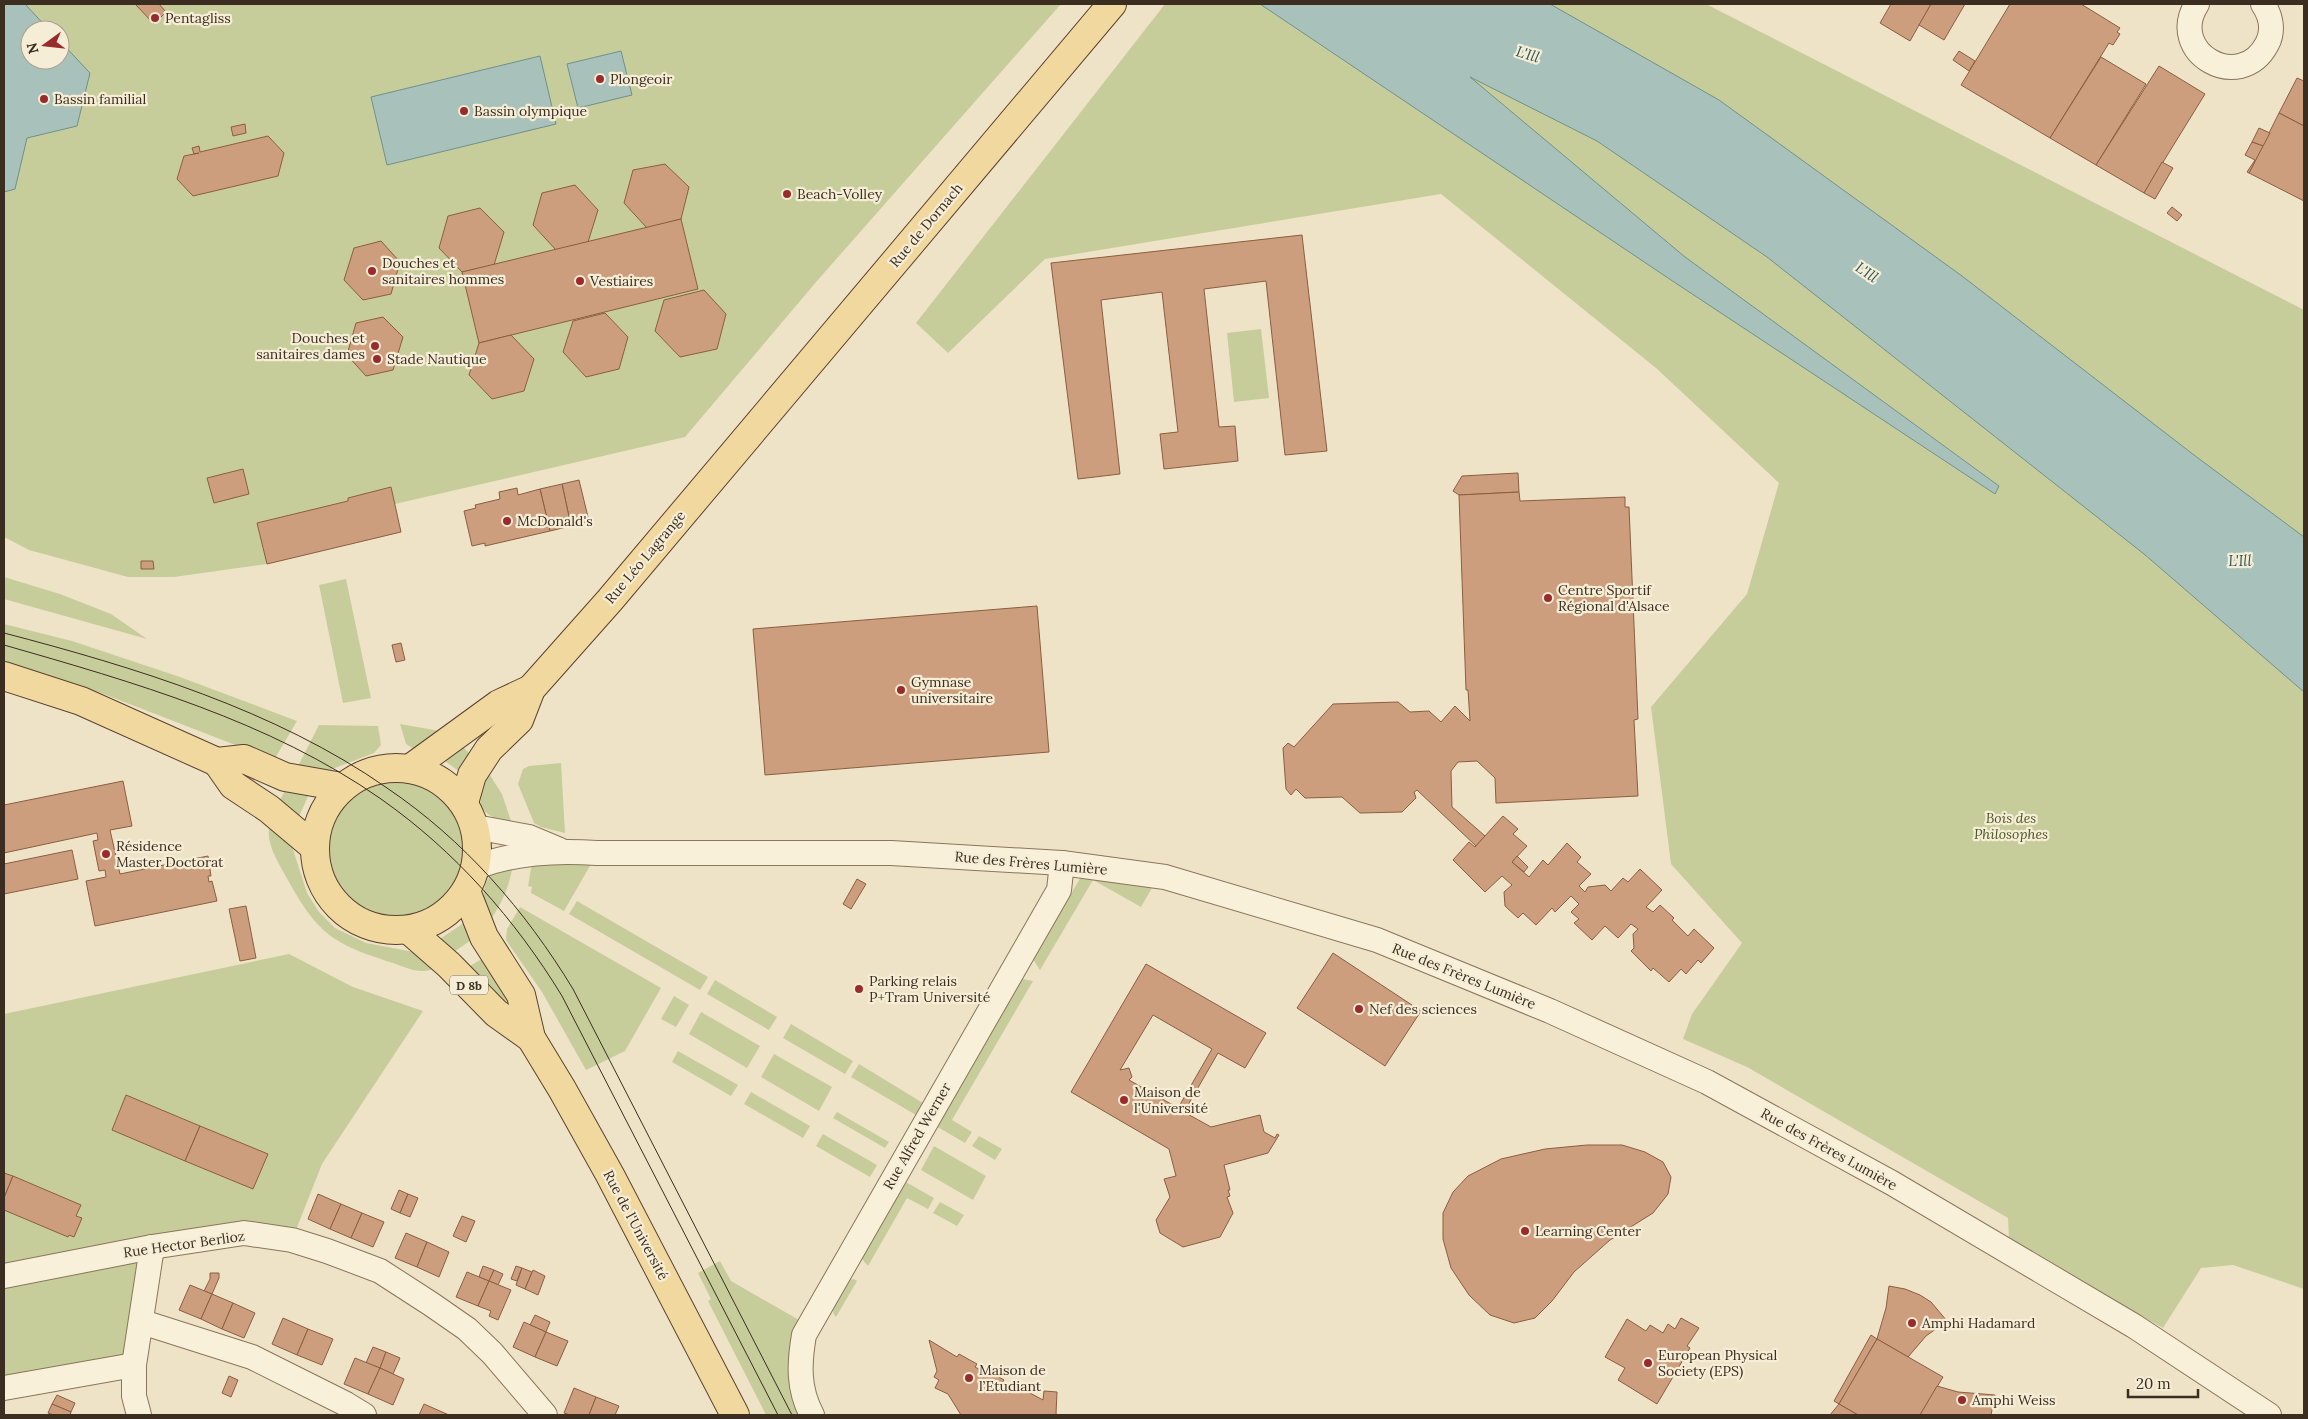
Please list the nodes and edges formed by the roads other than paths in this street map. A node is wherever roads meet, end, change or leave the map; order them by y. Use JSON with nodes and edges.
{"nodes":[{"id":1,"x":1112,"y":4,"type":"edge"},
{"id":2,"x":2263,"y":4,"type":"edge"},
{"id":3,"x":2191,"y":6,"type":"edge"},
{"id":4,"x":739,"y":446,"type":"joint"},
{"id":5,"x":4,"y":676,"type":"edge"},
{"id":6,"x":531,"y":689,"type":"junction"},
{"id":7,"x":217,"y":762,"type":"junction"},
{"id":8,"x":411,"y":768,"type":"junction"},
{"id":9,"x":342,"y":788,"type":"junction"},
{"id":10,"x":464,"y":803,"type":"junction"},
{"id":11,"x":475,"y":827,"type":"junction"},
{"id":12,"x":313,"y":846,"type":"junction"},
{"id":13,"x":562,"y":850,"type":"junction"},
{"id":14,"x":1062,"y":863,"type":"junction"},
{"id":15,"x":476,"y":866,"type":"junction"},
{"id":16,"x":466,"y":891,"type":"junction"},
{"id":17,"x":409,"y":930,"type":"junction"},
{"id":18,"x":531,"y":1038,"type":"junction"},
{"id":19,"x":152,"y":1247,"type":"junction"},
{"id":20,"x":4,"y":1276,"type":"edge"},
{"id":21,"x":142,"y":1322,"type":"junction"},
{"id":22,"x":134,"y":1365,"type":"junction"},
{"id":23,"x":4,"y":1388,"type":"edge"},
{"id":24,"x":138,"y":1415,"type":"edge"},
{"id":25,"x":364,"y":1415,"type":"edge"},
{"id":26,"x":546,"y":1415,"type":"edge"},
{"id":27,"x":735,"y":1415,"type":"edge"},
{"id":28,"x":812,"y":1415,"type":"edge"},
{"id":29,"x":2269,"y":1415,"type":"edge"}],
"edges":[{"from":1,"to":4,"type":"main road","name":"Rue de Dornach"},
{"from":2,"to":3,"type":"street"},
{"from":4,"to":6,"type":"main road","name":"Rue Léo Lagrange"},
{"from":5,"to":7,"type":"main road"},
{"from":6,"to":8,"type":"main road"},
{"from":6,"to":10,"type":"main road"},
{"from":7,"to":9,"type":"main road"},
{"from":7,"to":12,"type":"main road"},
{"from":8,"to":9,"type":"main road"},
{"from":8,"to":10,"type":"main road"},
{"from":9,"to":12,"type":"main road"},
{"from":10,"to":11,"type":"main road"},
{"from":11,"to":13,"type":"street","name":"Rue des Frères Lumière"},
{"from":11,"to":15,"type":"main road"},
{"from":12,"to":17,"type":"main road"},
{"from":13,"to":14,"type":"street","name":"Rue des Frères Lumière"},
{"from":13,"to":15,"type":"street","name":"Rue des Frères Lumière"},
{"from":14,"to":28,"type":"street","name":"Rue Alfred Werner"},
{"from":14,"to":29,"type":"street","name":"Rue des Frères Lumière"},
{"from":15,"to":16,"type":"main road"},
{"from":16,"to":17,"type":"main road"},
{"from":16,"to":18,"type":"main road","name":"Rue de l'Université","number":"D 8b"},
{"from":17,"to":18,"type":"main road","name":"Rue de l'Université","number":"D 8b"},
{"from":18,"to":27,"type":"main road","name":"Rue de l'Université"},
{"from":19,"to":20,"type":"street","name":"Rue Hector Berlioz"},
{"from":19,"to":21,"type":"street"},
{"from":19,"to":26,"type":"street","name":"Rue Hector Berlioz"},
{"from":21,"to":22,"type":"street"},
{"from":21,"to":25,"type":"street"},
{"from":22,"to":23,"type":"street"},
{"from":22,"to":24,"type":"street"}]}
